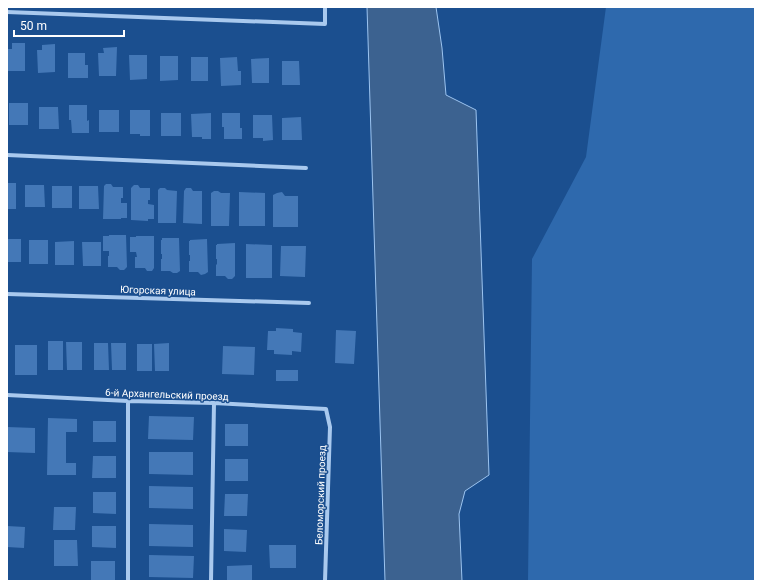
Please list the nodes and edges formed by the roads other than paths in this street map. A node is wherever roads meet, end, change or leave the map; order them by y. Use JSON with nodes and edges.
{"nodes":[{"id":1,"x":325,"y":7,"type":"edge"},
{"id":2,"x":7,"y":12,"type":"edge"},
{"id":3,"x":7,"y":155,"type":"edge"},
{"id":4,"x":306,"y":168,"type":"dead end"},
{"id":5,"x":7,"y":294,"type":"edge"},
{"id":6,"x":309,"y":303,"type":"dead end"},
{"id":7,"x":7,"y":395,"type":"edge"},
{"id":8,"x":128,"y":401,"type":"junction"},
{"id":9,"x":214,"y":403,"type":"junction"},
{"id":10,"x":326,"y":409,"type":"joint"},
{"id":11,"x":128,"y":581,"type":"edge"},
{"id":12,"x":211,"y":581,"type":"edge"},
{"id":13,"x":325,"y":581,"type":"edge"}],
"edges":[{"from":1,"to":2,"type":"street"},
{"from":3,"to":4,"type":"street"},
{"from":5,"to":6,"type":"street","name":"Югорская улица"},
{"from":7,"to":8,"type":"street","name":"6-й Архангельский проезд"},
{"from":8,"to":9,"type":"street","name":"6-й Архангельский проезд"},
{"from":8,"to":11,"type":"street"},
{"from":9,"to":10,"type":"street","name":"6-й Архангельский проезд"},
{"from":9,"to":12,"type":"street"},
{"from":10,"to":13,"type":"street","name":"Беломорский проезд"}]}
